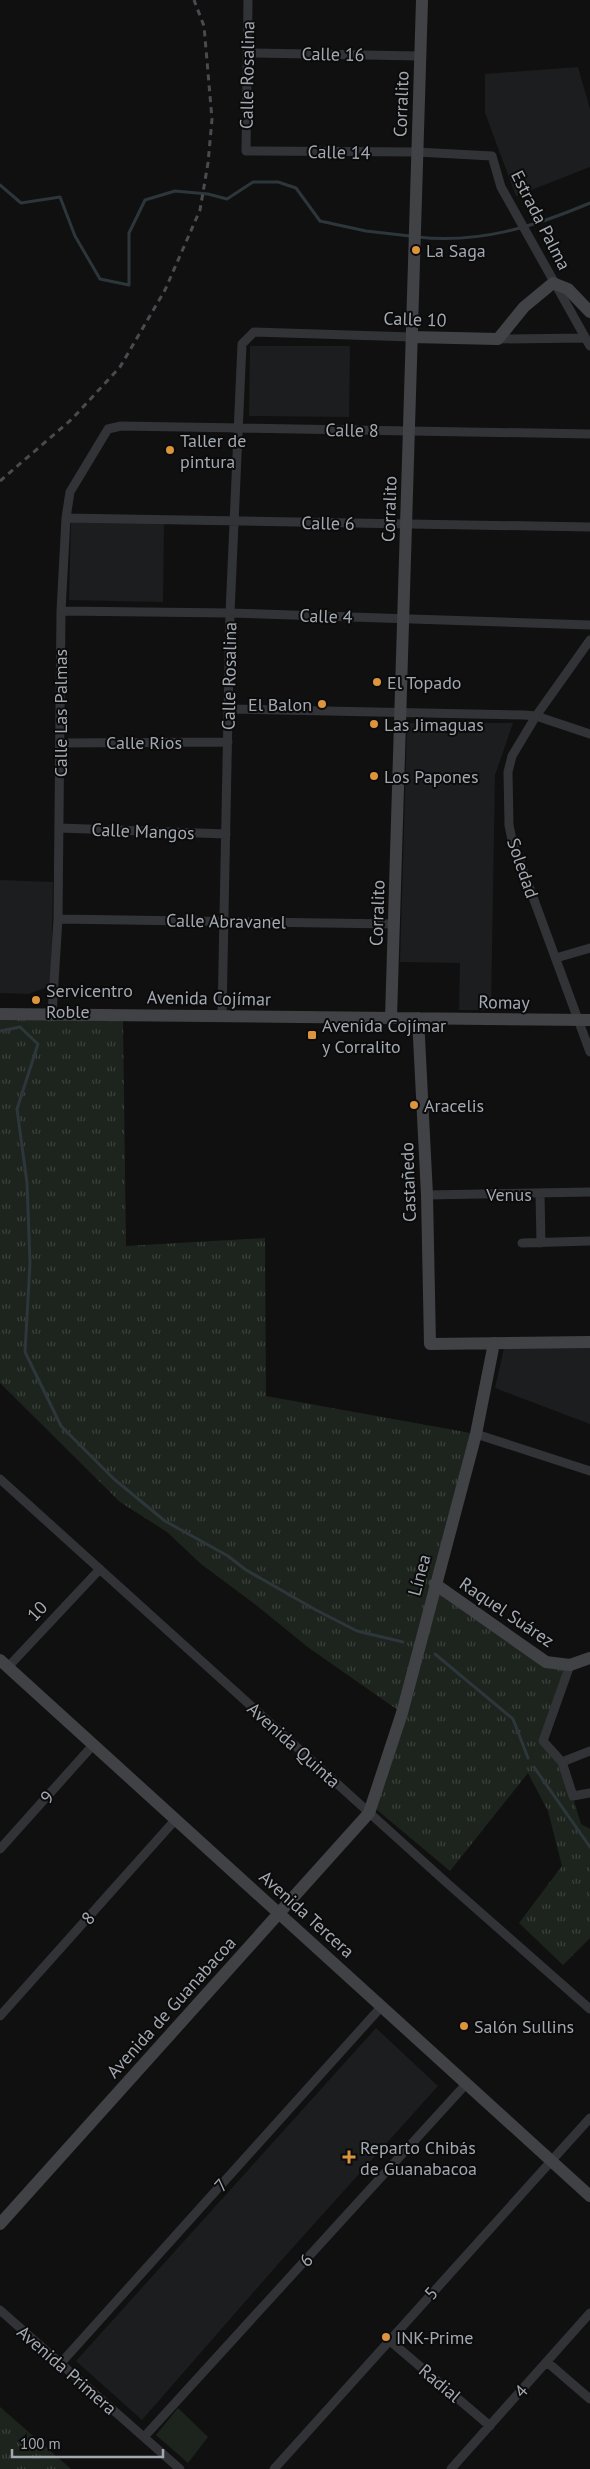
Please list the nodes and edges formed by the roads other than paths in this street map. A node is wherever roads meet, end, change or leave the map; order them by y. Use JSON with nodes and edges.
{"nodes":[{"id":1,"x":248,"y":0,"type":"edge"},
{"id":2,"x":422,"y":0,"type":"edge"},
{"id":3,"x":247,"y":53,"type":"junction"},
{"id":4,"x":420,"y":56,"type":"junction"},
{"id":5,"x":246,"y":151,"type":"joint"},
{"id":6,"x":417,"y":152,"type":"junction"},
{"id":7,"x":492,"y":156,"type":"joint"},
{"id":8,"x":553,"y":283,"type":"junction"},
{"id":9,"x":590,"y":312,"type":"edge"},
{"id":10,"x":412,"y":336,"type":"junction"},
{"id":11,"x":246,"y":338,"type":"joint"},
{"id":12,"x":585,"y":338,"type":"junction"},
{"id":13,"x":498,"y":339,"type":"junction"},
{"id":14,"x":590,"y":346,"type":"edge"},
{"id":15,"x":114,"y":426,"type":"joint"},
{"id":16,"x":238,"y":427,"type":"junction"},
{"id":17,"x":409,"y":431,"type":"junction"},
{"id":18,"x":590,"y":434,"type":"edge"},
{"id":19,"x":66,"y":518,"type":"junction"},
{"id":20,"x":233,"y":521,"type":"junction"},
{"id":21,"x":406,"y":525,"type":"junction"},
{"id":22,"x":590,"y":528,"type":"edge"},
{"id":23,"x":61,"y":611,"type":"junction"},
{"id":24,"x":230,"y":613,"type":"junction"},
{"id":25,"x":403,"y":619,"type":"junction"},
{"id":26,"x":590,"y":625,"type":"edge"},
{"id":27,"x":590,"y":640,"type":"edge"},
{"id":28,"x":229,"y":709,"type":"junction"},
{"id":29,"x":400,"y":711,"type":"junction"},
{"id":30,"x":536,"y":716,"type":"junction"},
{"id":31,"x":590,"y":734,"type":"edge"},
{"id":32,"x":228,"y":742,"type":"junction"},
{"id":33,"x":60,"y":743,"type":"junction"},
{"id":34,"x":60,"y":828,"type":"junction"},
{"id":35,"x":226,"y":834,"type":"junction"},
{"id":36,"x":58,"y":919,"type":"junction"},
{"id":37,"x":224,"y":920,"type":"junction"},
{"id":38,"x":394,"y":924,"type":"junction"},
{"id":39,"x":590,"y":948,"type":"edge"},
{"id":40,"x":556,"y":958,"type":"junction"},
{"id":41,"x":0,"y":1014,"type":"edge"},
{"id":42,"x":52,"y":1014,"type":"junction"},
{"id":43,"x":222,"y":1016,"type":"junction"},
{"id":44,"x":391,"y":1018,"type":"junction"},
{"id":45,"x":418,"y":1018,"type":"junction"},
{"id":46,"x":585,"y":1020,"type":"edge"},
{"id":47,"x":590,"y":1052,"type":"edge"},
{"id":48,"x":590,"y":1192,"type":"edge"},
{"id":49,"x":540,"y":1194,"type":"junction"},
{"id":50,"x":427,"y":1195,"type":"junction"},
{"id":51,"x":590,"y":1241,"type":"edge"},
{"id":52,"x":522,"y":1243,"type":"dead end"},
{"id":53,"x":541,"y":1243,"type":"junction"},
{"id":54,"x":590,"y":1342,"type":"edge"},
{"id":55,"x":494,"y":1343,"type":"junction"},
{"id":56,"x":476,"y":1434,"type":"junction"},
{"id":57,"x":590,"y":1471,"type":"edge"},
{"id":58,"x":0,"y":1479,"type":"edge"},
{"id":59,"x":100,"y":1569,"type":"junction"},
{"id":60,"x":435,"y":1584,"type":"junction"},
{"id":61,"x":590,"y":1658,"type":"edge"},
{"id":62,"x":570,"y":1665,"type":"junction"},
{"id":63,"x":3,"y":1668,"type":"edge"},
{"id":64,"x":94,"y":1744,"type":"junction"},
{"id":65,"x":590,"y":1751,"type":"edge"},
{"id":66,"x":562,"y":1762,"type":"junction"},
{"id":67,"x":590,"y":1792,"type":"edge"},
{"id":68,"x":369,"y":1813,"type":"junction"},
{"id":69,"x":176,"y":1819,"type":"junction"},
{"id":70,"x":0,"y":1849,"type":"edge"},
{"id":71,"x":280,"y":1912,"type":"junction"},
{"id":72,"x":382,"y":2006,"type":"junction"},
{"id":73,"x":590,"y":2009,"type":"edge"},
{"id":74,"x":0,"y":2016,"type":"edge"},
{"id":75,"x":467,"y":2084,"type":"junction"},
{"id":76,"x":590,"y":2118,"type":"edge"},
{"id":77,"x":551,"y":2160,"type":"junction"},
{"id":78,"x":590,"y":2196,"type":"edge"},
{"id":79,"x":0,"y":2224,"type":"edge"},
{"id":80,"x":0,"y":2310,"type":"edge"},
{"id":81,"x":590,"y":2313,"type":"edge"},
{"id":82,"x":389,"y":2340,"type":"junction"},
{"id":83,"x":547,"y":2362,"type":"junction"},
{"id":84,"x":60,"y":2364,"type":"junction"},
{"id":85,"x":590,"y":2399,"type":"edge"},
{"id":86,"x":490,"y":2426,"type":"junction"},
{"id":87,"x":144,"y":2438,"type":"junction"},
{"id":88,"x":180,"y":2469,"type":"edge"},
{"id":89,"x":274,"y":2469,"type":"edge"},
{"id":90,"x":451,"y":2469,"type":"edge"}],
"edges":[{"from":1,"to":3,"type":"street","name":"Calle Rosalina"},
{"from":2,"to":4,"type":"street","name":"Corralito"},
{"from":3,"to":4,"type":"street","name":"Calle 16"},
{"from":3,"to":5,"type":"street","name":"Calle Rosalina"},
{"from":4,"to":6,"type":"street","name":"Corralito"},
{"from":5,"to":6,"type":"street","name":"Calle 14"},
{"from":6,"to":7,"type":"street","name":"Calle 14"},
{"from":6,"to":10,"type":"street","name":"Corralito"},
{"from":7,"to":8,"type":"street","name":"Estrada Palma"},
{"from":8,"to":9,"type":"street","name":"Estrada Palma"},
{"from":8,"to":12,"type":"street"},
{"from":8,"to":13,"type":"street"},
{"from":10,"to":11,"type":"street","name":"Calle 10"},
{"from":10,"to":13,"type":"street","name":"Calle 10"},
{"from":10,"to":17,"type":"street","name":"Corralito"},
{"from":11,"to":16,"type":"street","name":"Calle Rosalina"},
{"from":12,"to":13,"type":"street","name":"Calle 10"},
{"from":12,"to":14,"type":"street"},
{"from":15,"to":16,"type":"street","name":"Calle 8"},
{"from":15,"to":19,"type":"street","name":"Calle Las Palmas"},
{"from":16,"to":17,"type":"street","name":"Calle 8"},
{"from":16,"to":20,"type":"street","name":"Calle Rosalina"},
{"from":17,"to":18,"type":"street","name":"Calle 8"},
{"from":17,"to":21,"type":"street","name":"Corralito"},
{"from":19,"to":20,"type":"street","name":"Calle 6"},
{"from":19,"to":23,"type":"street","name":"Calle Las Palmas"},
{"from":20,"to":21,"type":"street","name":"Calle 6"},
{"from":20,"to":24,"type":"street","name":"Calle Rosalina"},
{"from":21,"to":22,"type":"street","name":"Calle 6"},
{"from":21,"to":25,"type":"street","name":"Corralito"},
{"from":23,"to":24,"type":"street","name":"Calle 4"},
{"from":23,"to":33,"type":"street","name":"Calle Las Palmas"},
{"from":24,"to":25,"type":"street","name":"Calle 4"},
{"from":24,"to":28,"type":"street","name":"Calle Rosalina"},
{"from":25,"to":26,"type":"street","name":"Calle 4"},
{"from":25,"to":29,"type":"street","name":"Corralito"},
{"from":27,"to":30,"type":"street","name":"Soledad"},
{"from":28,"to":29,"type":"street"},
{"from":28,"to":32,"type":"street","name":"Calle Rosalina"},
{"from":29,"to":30,"type":"street"},
{"from":29,"to":38,"type":"street","name":"Corralito"},
{"from":30,"to":31,"type":"street"},
{"from":30,"to":40,"type":"street","name":"Soledad"},
{"from":32,"to":33,"type":"street","name":"Calle Rios"},
{"from":32,"to":35,"type":"street","name":"Calle Rosalina"},
{"from":33,"to":34,"type":"street","name":"Calle Las Palmas"},
{"from":34,"to":35,"type":"street","name":"Calle Mangos"},
{"from":34,"to":36,"type":"street","name":"Calle Las Palmas"},
{"from":35,"to":37,"type":"street","name":"Calle Rosalina"},
{"from":36,"to":37,"type":"street","name":"Calle Abravanel"},
{"from":36,"to":42,"type":"street","name":"Calle Las Palmas"},
{"from":37,"to":38,"type":"street","name":"Calle Abravanel"},
{"from":37,"to":43,"type":"street","name":"Calle Rosalina"},
{"from":38,"to":44,"type":"street","name":"Corralito"},
{"from":39,"to":40,"type":"street"},
{"from":40,"to":46,"type":"street","name":"Soledad"},
{"from":41,"to":42,"type":"street","name":"Avenida Cojímar"},
{"from":42,"to":43,"type":"street","name":"Avenida Cojímar"},
{"from":43,"to":44,"type":"street","name":"Avenida Cojímar"},
{"from":44,"to":45,"type":"street","name":"Avenida Cojímar"},
{"from":45,"to":46,"type":"street","name":"Romay"},
{"from":45,"to":50,"type":"street","name":"Castañedo"},
{"from":46,"to":47,"type":"street","name":"Soledad"},
{"from":48,"to":49,"type":"street","name":"Venus"},
{"from":49,"to":50,"type":"street","name":"Venus"},
{"from":49,"to":53,"type":"street"},
{"from":50,"to":55,"type":"street","name":"Castañedo"},
{"from":51,"to":53,"type":"street"},
{"from":52,"to":53,"type":"street"},
{"from":54,"to":55,"type":"street"},
{"from":55,"to":56,"type":"street","name":"Línea"},
{"from":56,"to":57,"type":"street"},
{"from":56,"to":60,"type":"street","name":"Línea"},
{"from":58,"to":59,"type":"street","name":"Avenida Quinta"},
{"from":59,"to":63,"type":"street","name":"10"},
{"from":59,"to":68,"type":"street","name":"Avenida Quinta"},
{"from":60,"to":62,"type":"street","name":"Raquel Suárez"},
{"from":60,"to":68,"type":"street","name":"Línea"},
{"from":61,"to":62,"type":"street","name":"Raquel Suárez"},
{"from":62,"to":66,"type":"street"},
{"from":63,"to":64,"type":"street","name":"Avenida Tercera"},
{"from":64,"to":69,"type":"street","name":"Avenida Tercera"},
{"from":64,"to":70,"type":"street","name":"9"},
{"from":65,"to":66,"type":"street"},
{"from":66,"to":67,"type":"street"},
{"from":68,"to":71,"type":"street","name":"Avenida de Guanabacoa"},
{"from":68,"to":73,"type":"street","name":"Avenida Quinta"},
{"from":69,"to":71,"type":"street","name":"Avenida Tercera"},
{"from":69,"to":74,"type":"street","name":"8"},
{"from":71,"to":72,"type":"street","name":"Avenida Tercera"},
{"from":71,"to":79,"type":"street","name":"Avenida de Guanabacoa"},
{"from":72,"to":75,"type":"street","name":"Avenida Tercera"},
{"from":72,"to":84,"type":"street","name":"7"},
{"from":75,"to":77,"type":"street","name":"Avenida Tercera"},
{"from":75,"to":87,"type":"street","name":"6"},
{"from":76,"to":77,"type":"street","name":"5"},
{"from":77,"to":78,"type":"street","name":"Avenida Tercera"},
{"from":77,"to":82,"type":"street","name":"5"},
{"from":80,"to":84,"type":"street","name":"Avenida Primera"},
{"from":81,"to":83,"type":"street","name":"4"},
{"from":82,"to":86,"type":"street","name":"Radial"},
{"from":82,"to":89,"type":"street","name":"5"},
{"from":83,"to":85,"type":"street"},
{"from":83,"to":86,"type":"street","name":"4"},
{"from":84,"to":87,"type":"street","name":"Avenida Primera"},
{"from":86,"to":90,"type":"street","name":"4"},
{"from":87,"to":88,"type":"street","name":"Avenida Primera"}]}
